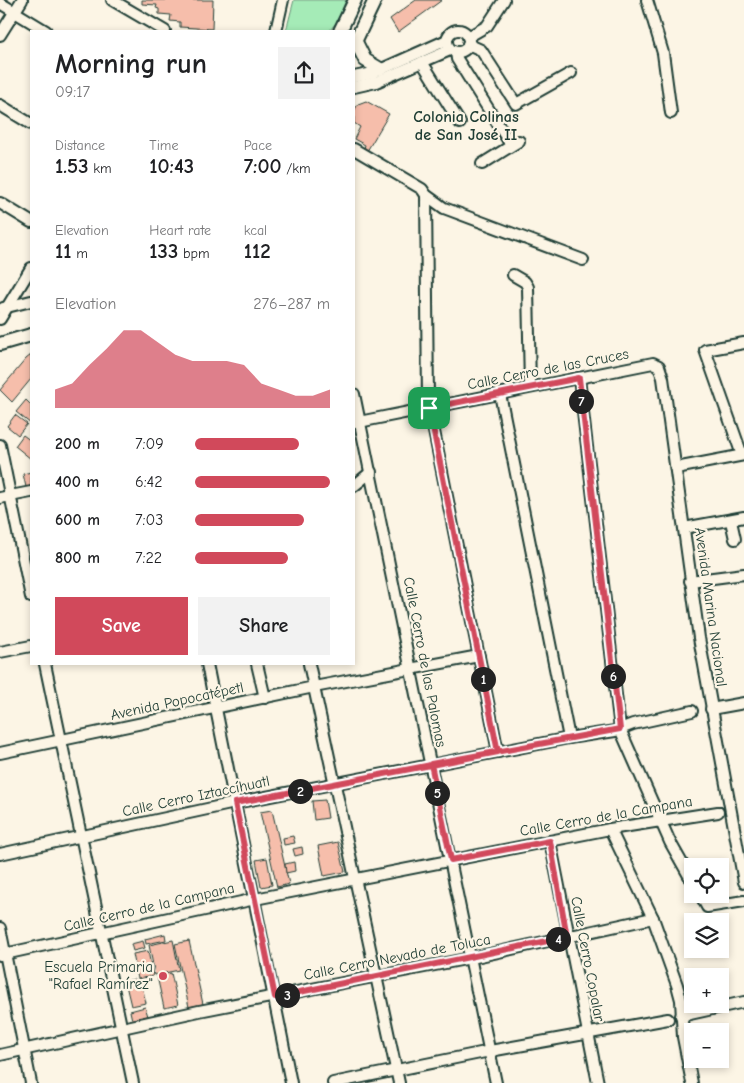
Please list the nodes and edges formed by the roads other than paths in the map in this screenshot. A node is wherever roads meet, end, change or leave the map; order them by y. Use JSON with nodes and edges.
{"nodes":[{"id":1,"x":22,"y":0,"type":"edge"},
{"id":2,"x":112,"y":0,"type":"edge"},
{"id":3,"x":283,"y":0,"type":"edge"},
{"id":4,"x":355,"y":0,"type":"edge"},
{"id":5,"x":375,"y":0,"type":"edge"},
{"id":6,"x":504,"y":0,"type":"edge"},
{"id":7,"x":646,"y":0,"type":"edge"},
{"id":8,"x":0,"y":4,"type":"edge"},
{"id":9,"x":14,"y":12,"type":"junction"},
{"id":10,"x":44,"y":30,"type":"edge"},
{"id":11,"x":163,"y":30,"type":"edge"},
{"id":12,"x":276,"y":30,"type":"edge"},
{"id":13,"x":340,"y":30,"type":"edge"},
{"id":14,"x":0,"y":35,"type":"edge"},
{"id":15,"x":468,"y":41,"type":"junction"},
{"id":16,"x":355,"y":42,"type":"edge"},
{"id":17,"x":451,"y":47,"type":"junction"},
{"id":18,"x":422,"y":62,"type":"junction"},
{"id":19,"x":380,"y":70,"type":"junction"},
{"id":20,"x":571,"y":74,"type":"dead end"},
{"id":21,"x":355,"y":77,"type":"edge"},
{"id":22,"x":355,"y":87,"type":"edge"},
{"id":23,"x":0,"y":105,"type":"edge"},
{"id":24,"x":671,"y":114,"type":"dead end"},
{"id":25,"x":30,"y":123,"type":"edge"},
{"id":26,"x":460,"y":123,"type":"dead end"},
{"id":27,"x":355,"y":150,"type":"edge"},
{"id":28,"x":482,"y":164,"type":"dead end"},
{"id":29,"x":426,"y":196,"type":"junction"},
{"id":30,"x":0,"y":203,"type":"edge"},
{"id":31,"x":30,"y":221,"type":"edge"},
{"id":32,"x":582,"y":260,"type":"dead end"},
{"id":33,"x":30,"y":269,"type":"edge"},
{"id":34,"x":513,"y":275,"type":"dead end"},
{"id":35,"x":30,"y":301,"type":"edge"},
{"id":36,"x":2,"y":307,"type":"edge"},
{"id":37,"x":0,"y":319,"type":"edge"},
{"id":38,"x":30,"y":335,"type":"edge"},
{"id":39,"x":744,"y":343,"type":"edge"},
{"id":40,"x":0,"y":344,"type":"edge"},
{"id":41,"x":658,"y":366,"type":"joint"},
{"id":42,"x":579,"y":378,"type":"junction"},
{"id":43,"x":530,"y":388,"type":"junction"},
{"id":44,"x":500,"y":394,"type":"junction"},
{"id":45,"x":355,"y":403,"type":"edge"},
{"id":46,"x":429,"y":408,"type":"junction"},
{"id":47,"x":357,"y":422,"type":"edge"},
{"id":48,"x":0,"y":445,"type":"edge"},
{"id":49,"x":743,"y":455,"type":"edge"},
{"id":50,"x":676,"y":468,"type":"junction"},
{"id":51,"x":371,"y":472,"type":"junction"},
{"id":52,"x":355,"y":485,"type":"edge"},
{"id":53,"x":30,"y":492,"type":"edge"},
{"id":54,"x":11,"y":496,"type":"junction"},
{"id":55,"x":0,"y":498,"type":"edge"},
{"id":56,"x":744,"y":518,"type":"edge"},
{"id":57,"x":731,"y":521,"type":"junction"},
{"id":58,"x":684,"y":528,"type":"junction"},
{"id":59,"x":735,"y":539,"type":"dead end"},
{"id":60,"x":744,"y":574,"type":"edge"},
{"id":61,"x":690,"y":582,"type":"junction"},
{"id":62,"x":30,"y":592,"type":"edge"},
{"id":63,"x":30,"y":646,"type":"edge"},
{"id":64,"x":0,"y":652,"type":"edge"},
{"id":65,"x":479,"y":656,"type":"junction"},
{"id":66,"x":45,"y":665,"type":"edge"},
{"id":67,"x":207,"y":665,"type":"edge"},
{"id":68,"x":257,"y":665,"type":"edge"},
{"id":69,"x":309,"y":665,"type":"edge"},
{"id":70,"x":412,"y":668,"type":"junction"},
{"id":71,"x":314,"y":687,"type":"junction"},
{"id":72,"x":265,"y":698,"type":"junction"},
{"id":73,"x":744,"y":703,"type":"edge"},
{"id":74,"x":216,"y":708,"type":"junction"},
{"id":75,"x":711,"y":709,"type":"junction"},
{"id":76,"x":692,"y":711,"type":"dead end"},
{"id":77,"x":620,"y":729,"type":"junction"},
{"id":78,"x":569,"y":738,"type":"junction"},
{"id":79,"x":60,"y":740,"type":"junction"},
{"id":80,"x":498,"y":752,"type":"junction"},
{"id":81,"x":0,"y":753,"type":"edge"},
{"id":82,"x":431,"y":764,"type":"junction"},
{"id":83,"x":334,"y":784,"type":"junction"},
{"id":84,"x":235,"y":803,"type":"junction"},
{"id":85,"x":718,"y":812,"type":"dead end"},
{"id":86,"x":662,"y":821,"type":"junction"},
{"id":87,"x":610,"y":829,"type":"junction"},
{"id":88,"x":80,"y":836,"type":"junction"},
{"id":89,"x":550,"y":841,"type":"junction"},
{"id":90,"x":0,"y":854,"type":"edge"},
{"id":91,"x":451,"y":860,"type":"junction"},
{"id":92,"x":684,"y":867,"type":"edge"},
{"id":93,"x":354,"y":880,"type":"junction"},
{"id":94,"x":744,"y":882,"type":"edge"},
{"id":95,"x":255,"y":899,"type":"junction"},
{"id":96,"x":744,"y":901,"type":"edge"},
{"id":97,"x":704,"y":903,"type":"edge"},
{"id":98,"x":729,"y":903,"type":"edge"},
{"id":99,"x":729,"y":903,"type":"edge"},
{"id":100,"x":653,"y":918,"type":"junction"},
{"id":101,"x":0,"y":928,"type":"edge"},
{"id":102,"x":101,"y":934,"type":"junction"},
{"id":103,"x":567,"y":937,"type":"junction"},
{"id":104,"x":3,"y":955,"type":"edge"},
{"id":105,"x":471,"y":958,"type":"junction"},
{"id":106,"x":376,"y":977,"type":"junction"},
{"id":107,"x":275,"y":997,"type":"junction"},
{"id":108,"x":744,"y":1002,"type":"edge"},
{"id":109,"x":681,"y":1016,"type":"junction"},
{"id":110,"x":668,"y":1019,"type":"dead end"},
{"id":111,"x":121,"y":1028,"type":"junction"},
{"id":112,"x":587,"y":1033,"type":"junction"},
{"id":113,"x":25,"y":1050,"type":"junction"},
{"id":114,"x":490,"y":1051,"type":"junction"},
{"id":115,"x":0,"y":1055,"type":"edge"},
{"id":116,"x":396,"y":1071,"type":"junction"},
{"id":117,"x":31,"y":1083,"type":"edge"},
{"id":118,"x":133,"y":1083,"type":"edge"},
{"id":119,"x":292,"y":1083,"type":"edge"},
{"id":120,"x":333,"y":1083,"type":"edge"},
{"id":121,"x":399,"y":1083,"type":"edge"},
{"id":122,"x":496,"y":1083,"type":"edge"},
{"id":123,"x":598,"y":1083,"type":"edge"},
{"id":124,"x":692,"y":1083,"type":"edge"}],
"edges":[{"from":1,"to":9,"type":"street"},
{"from":2,"to":11,"type":"street"},
{"from":3,"to":12,"type":"street"},
{"from":4,"to":13,"type":"main road"},
{"from":5,"to":16,"type":"main road"},
{"from":6,"to":15,"type":"street"},
{"from":7,"to":24,"type":"street"},
{"from":8,"to":9,"type":"street"},
{"from":9,"to":10,"type":"street"},
{"from":9,"to":14,"type":"street"},
{"from":15,"to":17,"type":"street"},
{"from":15,"to":17,"type":"street"},
{"from":15,"to":20,"type":"street"},
{"from":16,"to":19,"type":"main road"},
{"from":17,"to":18,"type":"street"},
{"from":17,"to":19,"type":"street"},
{"from":17,"to":28,"type":"street"},
{"from":18,"to":22,"type":"street"},
{"from":18,"to":26,"type":"street"},
{"from":19,"to":21,"type":"street"},
{"from":23,"to":25,"type":"street"},
{"from":27,"to":29,"type":"street"},
{"from":29,"to":32,"type":"street"},
{"from":29,"to":46,"type":"street"},
{"from":30,"to":31,"type":"street"},
{"from":33,"to":36,"type":"street"},
{"from":34,"to":43,"type":"street"},
{"from":35,"to":36,"type":"street"},
{"from":36,"to":37,"type":"street"},
{"from":38,"to":40,"type":"main road"},
{"from":39,"to":49,"type":"street"},
{"from":41,"to":42,"type":"street","name":"Calle Cerro de las Cruces"},
{"from":41,"to":50,"type":"street","name":"Avenida Marina Nacional"},
{"from":42,"to":43,"type":"street","name":"Calle Cerro de las Cruces"},
{"from":42,"to":77,"type":"street"},
{"from":43,"to":44,"type":"street","name":"Calle Cerro de las Cruces"},
{"from":44,"to":46,"type":"street","name":"Calle Cerro de las Cruces"},
{"from":44,"to":78,"type":"street"},
{"from":45,"to":47,"type":"street","name":"Calle Cerro de las Palomas"},
{"from":46,"to":47,"type":"street","name":"Calle Cerro de las Cruces"},
{"from":46,"to":65,"type":"street"},
{"from":47,"to":51,"type":"street","name":"Calle Cerro de las Palomas"},
{"from":48,"to":54,"type":"street"},
{"from":49,"to":50,"type":"street"},
{"from":50,"to":58,"type":"street","name":"Avenida Marina Nacional"},
{"from":51,"to":52,"type":"street"},
{"from":51,"to":70,"type":"street","name":"Calle Cerro de las Palomas"},
{"from":53,"to":54,"type":"street"},
{"from":54,"to":55,"type":"street"},
{"from":54,"to":62,"type":"street"},
{"from":56,"to":57,"type":"street"},
{"from":57,"to":58,"type":"street"},
{"from":57,"to":59,"type":"street"},
{"from":58,"to":61,"type":"street","name":"Avenida Marina Nacional"},
{"from":60,"to":61,"type":"street"},
{"from":61,"to":75,"type":"street","name":"Avenida Marina Nacional"},
{"from":63,"to":64,"type":"street"},
{"from":65,"to":70,"type":"street","name":"Avenida Popocatépetl"},
{"from":65,"to":80,"type":"street"},
{"from":66,"to":79,"type":"street"},
{"from":67,"to":74,"type":"street"},
{"from":68,"to":72,"type":"street"},
{"from":69,"to":71,"type":"street"},
{"from":70,"to":71,"type":"street","name":"Avenida Popocatépetl"},
{"from":70,"to":82,"type":"street","name":"Calle Cerro de las Palomas"},
{"from":71,"to":72,"type":"street","name":"Avenida Popocatépetl"},
{"from":71,"to":83,"type":"street"},
{"from":72,"to":74,"type":"street","name":"Avenida Popocatépetl"},
{"from":73,"to":75,"type":"street"},
{"from":74,"to":79,"type":"street","name":"Avenida Popocatépetl"},
{"from":74,"to":84,"type":"street"},
{"from":75,"to":94,"type":"street","name":"Avenida Marina Nacional"},
{"from":76,"to":77,"type":"street","name":"Calle Cerro Iztaccíhuatl"},
{"from":77,"to":78,"type":"street","name":"Calle Cerro Iztaccíhuatl"},
{"from":77,"to":86,"type":"street"},
{"from":78,"to":80,"type":"street","name":"Calle Cerro Iztaccíhuatl"},
{"from":79,"to":81,"type":"street","name":"Avenida Popocatépetl"},
{"from":79,"to":88,"type":"street"},
{"from":80,"to":82,"type":"street","name":"Calle Cerro Iztaccíhuatl"},
{"from":82,"to":83,"type":"street","name":"Calle Cerro Iztaccíhuatl"},
{"from":82,"to":91,"type":"street","name":"Calle Cerro de las Palomas"},
{"from":83,"to":84,"type":"street","name":"Calle Cerro Iztaccíhuatl"},
{"from":83,"to":93,"type":"street"},
{"from":84,"to":88,"type":"street","name":"Calle Cerro Iztaccíhuatl"},
{"from":84,"to":95,"type":"street"},
{"from":85,"to":86,"type":"street","name":"Calle Cerro de la Campana"},
{"from":86,"to":87,"type":"street","name":"Calle Cerro de la Campana"},
{"from":86,"to":92,"type":"street"},
{"from":87,"to":89,"type":"street","name":"Calle Cerro de la Campana"},
{"from":87,"to":100,"type":"street"},
{"from":88,"to":90,"type":"street","name":"Calle Cerro Iztaccíhuatl"},
{"from":88,"to":102,"type":"street"},
{"from":89,"to":91,"type":"street","name":"Calle Cerro de la Campana"},
{"from":89,"to":103,"type":"street","name":"Calle Cerro Copalar"},
{"from":91,"to":93,"type":"street","name":"Calle Cerro de la Campana"},
{"from":91,"to":105,"type":"street","name":"Calle Cerro de las Palomas"},
{"from":93,"to":95,"type":"street","name":"Calle Cerro de la Campana"},
{"from":93,"to":106,"type":"street"},
{"from":95,"to":102,"type":"street","name":"Calle Cerro de la Campana"},
{"from":95,"to":107,"type":"street"},
{"from":96,"to":99,"type":"street"},
{"from":97,"to":98,"type":"street"},
{"from":100,"to":103,"type":"street","name":"Calle Cerro Nevado de Toluca"},
{"from":100,"to":109,"type":"street"},
{"from":101,"to":104,"type":"street"},
{"from":102,"to":104,"type":"street","name":"Calle Cerro de la Campana"},
{"from":102,"to":111,"type":"street"},
{"from":103,"to":105,"type":"street","name":"Calle Cerro Nevado de Toluca"},
{"from":103,"to":112,"type":"street","name":"Calle Cerro Copalar"},
{"from":104,"to":113,"type":"street"},
{"from":105,"to":106,"type":"street","name":"Calle Cerro Nevado de Toluca"},
{"from":105,"to":114,"type":"street","name":"Calle Cerro de las Palomas"},
{"from":106,"to":107,"type":"street","name":"Calle Cerro Nevado de Toluca"},
{"from":106,"to":116,"type":"street"},
{"from":107,"to":111,"type":"street","name":"Calle Cerro Nevado de Toluca"},
{"from":107,"to":119,"type":"street"},
{"from":108,"to":109,"type":"street"},
{"from":109,"to":124,"type":"street"},
{"from":110,"to":112,"type":"street"},
{"from":111,"to":113,"type":"street","name":"Calle Cerro Nevado de Toluca"},
{"from":111,"to":118,"type":"street"},
{"from":112,"to":114,"type":"street"},
{"from":112,"to":123,"type":"street","name":"Calle Cerro Copalar"},
{"from":113,"to":115,"type":"street","name":"Calle Cerro Nevado de Toluca"},
{"from":113,"to":117,"type":"street"},
{"from":114,"to":116,"type":"street"},
{"from":114,"to":122,"type":"street","name":"Calle Cerro de las Palomas"},
{"from":116,"to":120,"type":"street"},
{"from":116,"to":121,"type":"street"}]}
